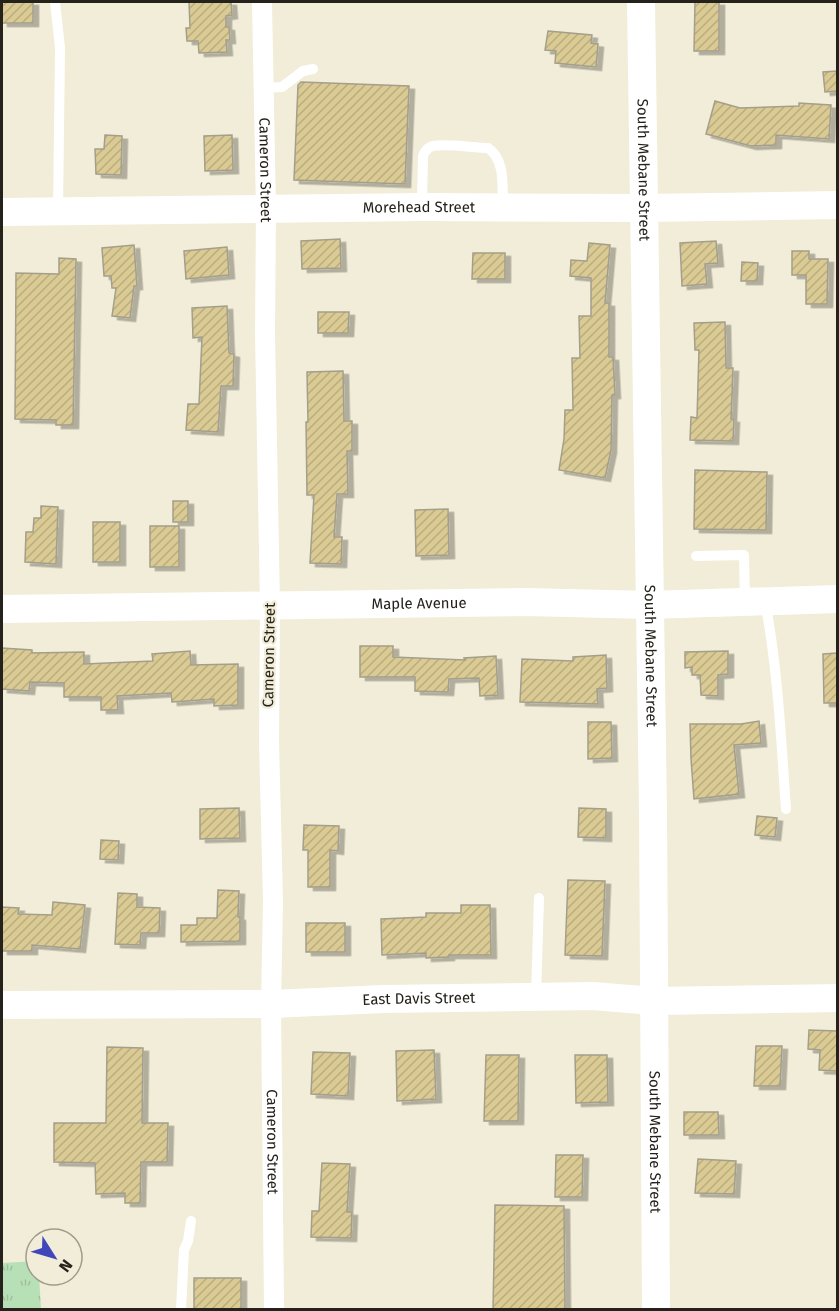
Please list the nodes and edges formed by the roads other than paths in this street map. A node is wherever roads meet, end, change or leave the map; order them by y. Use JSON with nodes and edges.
{"nodes":[{"id":1,"x":55,"y":2,"type":"edge"},
{"id":2,"x":262,"y":2,"type":"edge"},
{"id":3,"x":641,"y":2,"type":"edge"},
{"id":4,"x":313,"y":69,"type":"dead end"},
{"id":5,"x":263,"y":88,"type":"junction"},
{"id":6,"x":837,"y":205,"type":"edge"},
{"id":7,"x":422,"y":207,"type":"junction"},
{"id":8,"x":503,"y":207,"type":"junction"},
{"id":9,"x":643,"y":208,"type":"junction"},
{"id":10,"x":266,"y":210,"type":"junction"},
{"id":11,"x":58,"y":211,"type":"junction"},
{"id":12,"x":2,"y":212,"type":"edge"},
{"id":13,"x":696,"y":556,"type":"dead end"},
{"id":14,"x":837,"y":599,"type":"edge"},
{"id":15,"x":755,"y":602,"type":"junction"},
{"id":16,"x":649,"y":605,"type":"junction"},
{"id":17,"x":270,"y":606,"type":"junction"},
{"id":18,"x":2,"y":609,"type":"edge"},
{"id":19,"x":786,"y":809,"type":"dead end"},
{"id":20,"x":539,"y":898,"type":"dead end"},
{"id":21,"x":536,"y":997,"type":"junction"},
{"id":22,"x":837,"y":998,"type":"edge"},
{"id":23,"x":654,"y":1001,"type":"junction"},
{"id":24,"x":270,"y":1004,"type":"junction"},
{"id":25,"x":2,"y":1005,"type":"edge"},
{"id":26,"x":191,"y":1221,"type":"dead end"},
{"id":27,"x":181,"y":1310,"type":"edge"},
{"id":28,"x":274,"y":1310,"type":"edge"},
{"id":29,"x":656,"y":1310,"type":"edge"}],
"edges":[{"from":1,"to":11,"type":"lane"},
{"from":2,"to":5,"type":"street","name":"Cameron Street"},
{"from":3,"to":9,"type":"street","name":"South Mebane Street"},
{"from":4,"to":5,"type":"lane"},
{"from":5,"to":10,"type":"street","name":"Cameron Street"},
{"from":6,"to":9,"type":"street","name":"Morehead Street"},
{"from":7,"to":8,"type":"street","name":"Morehead Street"},
{"from":7,"to":8,"type":"lane"},
{"from":7,"to":10,"type":"street","name":"Morehead Street"},
{"from":8,"to":9,"type":"street","name":"Morehead Street"},
{"from":9,"to":16,"type":"street","name":"South Mebane Street"},
{"from":10,"to":11,"type":"street","name":"Morehead Street"},
{"from":10,"to":17,"type":"street","name":"Cameron Street"},
{"from":11,"to":12,"type":"street","name":"Morehead Street"},
{"from":13,"to":15,"type":"lane"},
{"from":14,"to":15,"type":"street","name":"Maple Avenue"},
{"from":15,"to":16,"type":"street","name":"Maple Avenue"},
{"from":15,"to":19,"type":"lane"},
{"from":16,"to":17,"type":"street","name":"Maple Avenue"},
{"from":16,"to":23,"type":"street","name":"South Mebane Street"},
{"from":17,"to":18,"type":"street","name":"Maple Avenue"},
{"from":17,"to":24,"type":"street","name":"Cameron Street"},
{"from":20,"to":21,"type":"lane"},
{"from":21,"to":23,"type":"street","name":"East Davis Street"},
{"from":21,"to":24,"type":"street","name":"East Davis Street"},
{"from":22,"to":23,"type":"street","name":"East Davis Street"},
{"from":23,"to":29,"type":"street","name":"South Mebane Street"},
{"from":24,"to":25,"type":"street","name":"East Davis Street"},
{"from":24,"to":28,"type":"street","name":"Cameron Street"},
{"from":26,"to":27,"type":"lane"}]}
